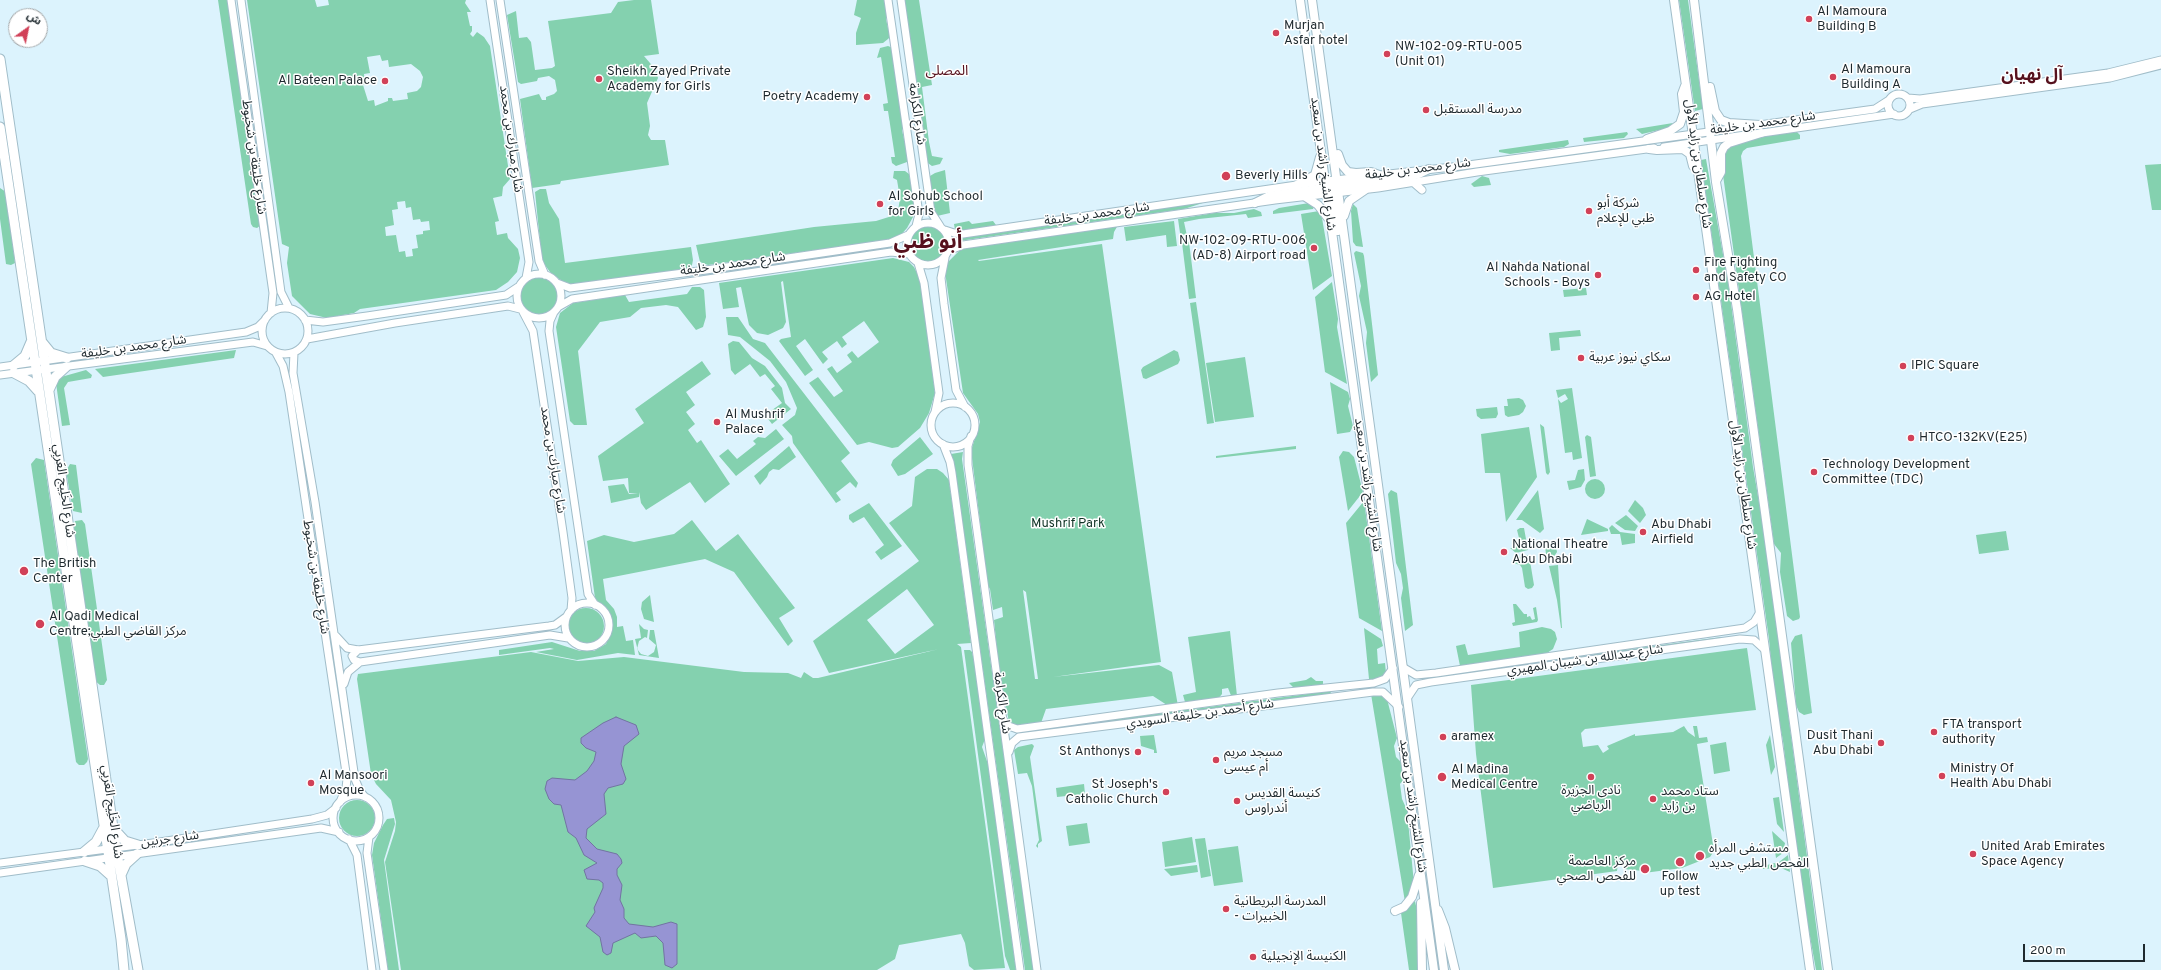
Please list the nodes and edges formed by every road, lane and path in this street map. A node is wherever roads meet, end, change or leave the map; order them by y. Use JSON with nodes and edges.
{"nodes":[{"id":1,"x":231,"y":0,"type":"edge"},
{"id":2,"x":242,"y":0,"type":"edge"},
{"id":3,"x":490,"y":0,"type":"edge"},
{"id":4,"x":500,"y":0,"type":"edge"},
{"id":5,"x":888,"y":0,"type":"edge"},
{"id":6,"x":901,"y":0,"type":"edge"},
{"id":7,"x":1300,"y":0,"type":"edge"},
{"id":8,"x":1312,"y":0,"type":"edge"},
{"id":9,"x":1674,"y":0,"type":"edge"},
{"id":10,"x":1694,"y":0,"type":"edge"},
{"id":11,"x":0,"y":59,"type":"edge"},
{"id":12,"x":2161,"y":60,"type":"edge"},
{"id":13,"x":2161,"y":65,"type":"edge"},
{"id":14,"x":1705,"y":80,"type":"junction"},
{"id":15,"x":1686,"y":84,"type":"junction"},
{"id":16,"x":1908,"y":98,"type":"junction"},
{"id":17,"x":1889,"y":100,"type":"junction"},
{"id":18,"x":1910,"y":109,"type":"junction"},
{"id":19,"x":1894,"y":114,"type":"junction"},
{"id":20,"x":1318,"y":125,"type":"junction"},
{"id":21,"x":0,"y":127,"type":"edge"},
{"id":22,"x":1761,"y":129,"type":"junction"},
{"id":23,"x":1694,"y":134,"type":"junction"},
{"id":24,"x":1678,"y":135,"type":"junction"},
{"id":25,"x":1711,"y":136,"type":"junction"},
{"id":26,"x":1647,"y":139,"type":"junction"},
{"id":27,"x":1332,"y":140,"type":"junction"},
{"id":28,"x":1694,"y":142,"type":"junction"},
{"id":29,"x":1678,"y":145,"type":"junction"},
{"id":30,"x":1649,"y":149,"type":"junction"},
{"id":31,"x":1321,"y":150,"type":"junction"},
{"id":32,"x":1429,"y":169,"type":"junction"},
{"id":33,"x":1379,"y":175,"type":"junction"},
{"id":34,"x":1700,"y":182,"type":"junction"},
{"id":35,"x":1716,"y":182,"type":"junction"},
{"id":36,"x":1414,"y":183,"type":"junction"},
{"id":37,"x":1295,"y":186,"type":"junction"},
{"id":38,"x":1332,"y":187,"type":"junction"},
{"id":39,"x":1365,"y":190,"type":"junction"},
{"id":40,"x":1422,"y":190,"type":"dead end"},
{"id":41,"x":1304,"y":196,"type":"junction"},
{"id":42,"x":1255,"y":202,"type":"junction"},
{"id":43,"x":1329,"y":221,"type":"junction"},
{"id":44,"x":1343,"y":223,"type":"junction"},
{"id":45,"x":916,"y":226,"type":"junction"},
{"id":46,"x":942,"y":228,"type":"junction"},
{"id":47,"x":908,"y":235,"type":"junction"},
{"id":48,"x":909,"y":254,"type":"junction"},
{"id":49,"x":946,"y":254,"type":"junction"},
{"id":50,"x":918,"y":263,"type":"junction"},
{"id":51,"x":1348,"y":271,"type":"junction"},
{"id":52,"x":545,"y":275,"type":"junction"},
{"id":53,"x":526,"y":278,"type":"junction"},
{"id":54,"x":557,"y":283,"type":"junction"},
{"id":55,"x":518,"y":287,"type":"junction"},
{"id":56,"x":289,"y":308,"type":"junction"},
{"id":57,"x":522,"y":310,"type":"junction"},
{"id":58,"x":556,"y":310,"type":"junction"},
{"id":59,"x":271,"y":313,"type":"junction"},
{"id":60,"x":265,"y":320,"type":"junction"},
{"id":61,"x":305,"y":320,"type":"junction"},
{"id":62,"x":308,"y":339,"type":"junction"},
{"id":63,"x":32,"y":340,"type":"junction"},
{"id":64,"x":41,"y":341,"type":"junction"},
{"id":65,"x":267,"y":346,"type":"junction"},
{"id":66,"x":276,"y":353,"type":"junction"},
{"id":67,"x":294,"y":353,"type":"junction"},
{"id":68,"x":67,"y":358,"type":"junction"},
{"id":69,"x":40,"y":366,"type":"junction"},
{"id":70,"x":0,"y":367,"type":"edge"},
{"id":71,"x":66,"y":367,"type":"junction"},
{"id":72,"x":13,"y":370,"type":"junction"},
{"id":73,"x":0,"y":375,"type":"edge"},
{"id":74,"x":39,"y":392,"type":"junction"},
{"id":75,"x":49,"y":394,"type":"junction"},
{"id":76,"x":965,"y":407,"type":"junction"},
{"id":77,"x":935,"y":412,"type":"junction"},
{"id":78,"x":972,"y":436,"type":"junction"},
{"id":79,"x":943,"y":444,"type":"junction"},
{"id":80,"x":595,"y":605,"type":"junction"},
{"id":81,"x":571,"y":610,"type":"junction"},
{"id":82,"x":1760,"y":612,"type":"junction"},
{"id":83,"x":566,"y":618,"type":"junction"},
{"id":84,"x":334,"y":634,"type":"junction"},
{"id":85,"x":568,"y":638,"type":"junction"},
{"id":86,"x":358,"y":650,"type":"junction"},
{"id":87,"x":1765,"y":650,"type":"junction"},
{"id":88,"x":1589,"y":651,"type":"junction"},
{"id":89,"x":1591,"y":660,"type":"junction"},
{"id":90,"x":360,"y":662,"type":"junction"},
{"id":91,"x":1393,"y":668,"type":"junction"},
{"id":92,"x":1404,"y":668,"type":"junction"},
{"id":93,"x":1436,"y":673,"type":"junction"},
{"id":94,"x":1438,"y":681,"type":"junction"},
{"id":95,"x":1408,"y":697,"type":"junction"},
{"id":96,"x":345,"y":700,"type":"junction"},
{"id":97,"x":1399,"y":707,"type":"junction"},
{"id":98,"x":1002,"y":718,"type":"junction"},
{"id":99,"x":1058,"y":723,"type":"junction"},
{"id":100,"x":1059,"y":733,"type":"junction"},
{"id":101,"x":1009,"y":756,"type":"junction"},
{"id":102,"x":365,"y":797,"type":"junction"},
{"id":103,"x":338,"y":804,"type":"junction"},
{"id":104,"x":103,"y":828,"type":"junction"},
{"id":105,"x":113,"y":828,"type":"junction"},
{"id":106,"x":339,"y":832,"type":"junction"},
{"id":107,"x":368,"y":837,"type":"junction"},
{"id":108,"x":349,"y":839,"type":"junction"},
{"id":109,"x":138,"y":849,"type":"junction"},
{"id":110,"x":112,"y":853,"type":"junction"},
{"id":111,"x":84,"y":856,"type":"junction"},
{"id":112,"x":0,"y":863,"type":"edge"},
{"id":113,"x":1420,"y":866,"type":"junction"},
{"id":114,"x":0,"y":872,"type":"edge"},
{"id":115,"x":110,"y":875,"type":"junction"},
{"id":116,"x":120,"y":877,"type":"junction"},
{"id":117,"x":1423,"y":888,"type":"junction"},
{"id":118,"x":1435,"y":904,"type":"junction"},
{"id":119,"x":1395,"y":912,"type":"dead end"},
{"id":120,"x":121,"y":939,"type":"junction"},
{"id":121,"x":1808,"y":960,"type":"junction"},
{"id":122,"x":124,"y":970,"type":"edge"},
{"id":123,"x":127,"y":970,"type":"edge"},
{"id":124,"x":138,"y":970,"type":"edge"},
{"id":125,"x":372,"y":970,"type":"edge"},
{"id":126,"x":384,"y":970,"type":"edge"},
{"id":127,"x":1020,"y":970,"type":"edge"},
{"id":128,"x":1037,"y":970,"type":"edge"},
{"id":129,"x":1422,"y":970,"type":"edge"},
{"id":130,"x":1434,"y":970,"type":"edge"},
{"id":131,"x":1444,"y":970,"type":"edge"},
{"id":132,"x":1455,"y":970,"type":"edge"},
{"id":133,"x":1810,"y":970,"type":"edge"},
{"id":134,"x":1814,"y":970,"type":"edge"},
{"id":135,"x":1828,"y":970,"type":"edge"}],
"edges":[{"from":1,"to":59,"type":"main road","name":"شارع خليفة بن شخبوط"},
{"from":2,"to":56,"type":"main road","name":"شارع خليفة بن شخبوط"},
{"from":3,"to":53,"type":"main road","name":"شارع مبارك بن محمد"},
{"from":4,"to":52,"type":"main road","name":"شارع مبارك بن محمد"},
{"from":5,"to":45,"type":"main road","name":"شارع الكرامة"},
{"from":6,"to":46,"type":"main road","name":"شارع الكرامة"},
{"from":7,"to":20,"type":"main road","name":"شارع الشيخ راشد بن سعيد"},
{"from":8,"to":27,"type":"main road","name":"شارع الشيخ راشد بن سعيد"},
{"from":9,"to":15,"type":"main road","name":"شارع سلطان بن زايد الأول"},
{"from":10,"to":14,"type":"main road","name":"شارع سلطان بن زايد الأول"},
{"from":11,"to":64,"type":"highway","name":"شارع الخَلِيج العَربِي"},
{"from":12,"to":16,"type":"main road"},
{"from":13,"to":18,"type":"main road"},
{"from":14,"to":22,"type":"main road"},
{"from":14,"to":25,"type":"main road","name":"شارع سلطان بن زايد الأول"},
{"from":15,"to":23,"type":"main road","name":"شارع سلطان بن زايد الأول"},
{"from":15,"to":26,"type":"main road"},
{"from":16,"to":17,"type":"main road"},
{"from":16,"to":18,"type":"main road"},
{"from":17,"to":19,"type":"main road"},
{"from":17,"to":22,"type":"main road","name":"شارع محمد بن خليفة"},
{"from":18,"to":19,"type":"main road"},
{"from":19,"to":22,"type":"main road","name":"شارع محمد بن خليفة"},
{"from":20,"to":31,"type":"main road","name":"شارع الشيخ راشد بن سعيد"},
{"from":20,"to":38,"type":"main road"},
{"from":21,"to":63,"type":"highway","name":"شارع الخَلِيج العَربِي"},
{"from":22,"to":25,"type":"main road","name":"شارع محمد بن خليفة"},
{"from":22,"to":35,"type":"main road"},
{"from":23,"to":24,"type":"main road","name":"شارع محمد بن خليفة"},
{"from":23,"to":25,"type":"main road","name":"شارع محمد بن خليفة"},
{"from":23,"to":28,"type":"main road","name":"شارع سلطان بن زايد الأول"},
{"from":24,"to":26,"type":"main road","name":"شارع محمد بن خليفة"},
{"from":24,"to":29,"type":"main road"},
{"from":25,"to":28,"type":"main road","name":"شارع محمد بن خليفة"},
{"from":25,"to":35,"type":"main road","name":"شارع سلطان بن زايد الأول"},
{"from":26,"to":32,"type":"main road","name":"شارع محمد بن خليفة"},
{"from":27,"to":33,"type":"main road"},
{"from":27,"to":38,"type":"main road","name":"شارع الشيخ راشد بن سعيد"},
{"from":28,"to":29,"type":"main road","name":"شارع محمد بن خليفة"},
{"from":28,"to":34,"type":"main road","name":"شارع سلطان بن زايد الأول"},
{"from":29,"to":30,"type":"main road","name":"شارع محمد بن خليفة"},
{"from":30,"to":34,"type":"main road"},
{"from":30,"to":36,"type":"main road","name":"شارع محمد بن خليفة"},
{"from":31,"to":37,"type":"main road"},
{"from":31,"to":38,"type":"main road","name":"شارع الشيخ راشد بن سعيد"},
{"from":32,"to":33,"type":"main road","name":"شارع محمد بن خليفة"},
{"from":32,"to":38,"type":"main road"},
{"from":33,"to":38,"type":"main road","name":"شارع محمد بن خليفة"},
{"from":34,"to":82,"type":"main road","name":"شارع سلطان بن زايد الأول"},
{"from":35,"to":135,"type":"main road","name":"شارع سلطان بن زايد الأول"},
{"from":36,"to":39,"type":"main road","name":"شارع محمد بن خليفة"},
{"from":36,"to":40,"type":"main road"},
{"from":37,"to":38,"type":"main road","name":"شارع محمد بن خليفة"},
{"from":37,"to":46,"type":"main road","name":"شارع محمد بن خليفة"},
{"from":38,"to":39,"type":"main road","name":"شارع محمد بن خليفة"},
{"from":38,"to":41,"type":"main road","name":"شارع محمد بن خليفة"},
{"from":38,"to":42,"type":"main road"},
{"from":38,"to":43,"type":"main road","name":"شارع الشيخ راشد بن سعيد"},
{"from":38,"to":44,"type":"main road","name":"شارع الشيخ راشد بن سعيد"},
{"from":38,"to":51,"type":"main road"},
{"from":39,"to":44,"type":"main road"},
{"from":41,"to":42,"type":"main road","name":"شارع محمد بن خليفة"},
{"from":41,"to":43,"type":"main road"},
{"from":42,"to":49,"type":"main road","name":"شارع محمد بن خليفة"},
{"from":43,"to":91,"type":"main road","name":"شارع الشيخ راشد بن سعيد"},
{"from":44,"to":51,"type":"main road","name":"شارع الشيخ راشد بن سعيد"},
{"from":45,"to":46,"type":"main road"},
{"from":45,"to":47,"type":"main road"},
{"from":46,"to":49,"type":"main road"},
{"from":47,"to":48,"type":"main road"},
{"from":47,"to":54,"type":"main road","name":"شارع محمد بن خليفة"},
{"from":48,"to":50,"type":"main road"},
{"from":48,"to":58,"type":"main road","name":"شارع محمد بن خليفة"},
{"from":49,"to":50,"type":"main road"},
{"from":49,"to":76,"type":"main road"},
{"from":50,"to":77,"type":"main road"},
{"from":51,"to":92,"type":"main road","name":"شارع الشيخ راشد بن سعيد"},
{"from":52,"to":53,"type":"main road"},
{"from":52,"to":54,"type":"main road"},
{"from":53,"to":55,"type":"main road"},
{"from":54,"to":58,"type":"main road"},
{"from":55,"to":57,"type":"main road"},
{"from":55,"to":61,"type":"main road"},
{"from":56,"to":59,"type":"main road"},
{"from":56,"to":61,"type":"main road"},
{"from":57,"to":58,"type":"main road"},
{"from":57,"to":62,"type":"main road"},
{"from":57,"to":81,"type":"main road","name":"شارع مبارك بن محمد"},
{"from":58,"to":80,"type":"main road","name":"شارع مبارك بن محمد"},
{"from":59,"to":60,"type":"main road"},
{"from":60,"to":65,"type":"main road"},
{"from":60,"to":68,"type":"main road","name":"شارع محمد بن خليفة"},
{"from":61,"to":62,"type":"main road"},
{"from":62,"to":67,"type":"main road"},
{"from":63,"to":69,"type":"highway","name":"شارع الخَلِيج العَربِي"},
{"from":63,"to":72,"type":"highway"},
{"from":64,"to":68,"type":"highway"},
{"from":64,"to":69,"type":"highway","name":"شارع الخَلِيج العَربِي"},
{"from":65,"to":66,"type":"main road"},
{"from":65,"to":71,"type":"main road","name":"شارع محمد بن خليفة"},
{"from":66,"to":67,"type":"main road"},
{"from":66,"to":103,"type":"main road","name":"شارع خليفة بن شخبوط"},
{"from":67,"to":84,"type":"main road","name":"شارع خليفة بن شخبوط"},
{"from":68,"to":69,"type":"main road","name":"شارع محمد بن خليفة"},
{"from":69,"to":71,"type":"main road","name":"شارع محمد بن خليفة"},
{"from":69,"to":72,"type":"main road","name":"شارع محمد بن خليفة"},
{"from":69,"to":74,"type":"highway","name":"شارع الخَلِيج العَربِي"},
{"from":69,"to":75,"type":"highway","name":"شارع الخَلِيج العَربِي"},
{"from":70,"to":72,"type":"main road","name":"شارع محمد بن خليفة"},
{"from":71,"to":75,"type":"highway"},
{"from":72,"to":73,"type":"main road","name":"شارع محمد بن خليفة"},
{"from":72,"to":74,"type":"highway"},
{"from":74,"to":104,"type":"highway","name":"شارع الخَلِيج العَربِي"},
{"from":75,"to":105,"type":"highway","name":"شارع الخَلِيج العَربِي"},
{"from":76,"to":77,"type":"main road"},
{"from":76,"to":78,"type":"main road"},
{"from":77,"to":79,"type":"main road"},
{"from":78,"to":79,"type":"main road"},
{"from":78,"to":98,"type":"main road","name":"شارع الكرامة"},
{"from":79,"to":127,"type":"main road","name":"شارع الكرامة"},
{"from":80,"to":81,"type":"main road"},
{"from":80,"to":85,"type":"main road"},
{"from":81,"to":83,"type":"main road"},
{"from":82,"to":87,"type":"main road","name":"شارع سلطان بن زايد الأول"},
{"from":82,"to":88,"type":"main road","name":"شارع عبدالله بن شيبان المهيري"},
{"from":83,"to":85,"type":"main road"},
{"from":83,"to":86,"type":"main road"},
{"from":84,"to":86,"type":"main road"},
{"from":84,"to":96,"type":"main road","name":"شارع خليفة بن شخبوط"},
{"from":85,"to":90,"type":"main road"},
{"from":86,"to":90,"type":"main road"},
{"from":87,"to":89,"type":"main road","name":"شارع عبدالله بن شيبان المهيري"},
{"from":87,"to":121,"type":"main road","name":"شارع سلطان بن زايد الأول"},
{"from":88,"to":89,"type":"main road"},
{"from":88,"to":93,"type":"main road","name":"شارع عبدالله بن شيبان المهيري"},
{"from":89,"to":94,"type":"main road","name":"شارع عبدالله بن شيبان المهيري"},
{"from":90,"to":96,"type":"main road"},
{"from":91,"to":97,"type":"main road","name":"شارع الشيخ راشد بن سعيد"},
{"from":91,"to":99,"type":"main road","name":"شارع أحمد بن خليفة السويدي"},
{"from":92,"to":93,"type":"main road","name":"شارع عبدالله بن شيبان المهيري"},
{"from":92,"to":95,"type":"main road","name":"شارع الشيخ راشد بن سعيد"},
{"from":93,"to":94,"type":"main road"},
{"from":94,"to":95,"type":"main road","name":"شارع عبدالله بن شيبان المهيري"},
{"from":95,"to":118,"type":"main road","name":"شارع الشيخ راشد بن سعيد"},
{"from":96,"to":102,"type":"main road","name":"شارع خليفة بن شخبوط"},
{"from":97,"to":100,"type":"main road","name":"شارع أحمد بن خليفة السويدي"},
{"from":97,"to":113,"type":"main road","name":"شارع الشيخ راشد بن سعيد"},
{"from":98,"to":99,"type":"main road","name":"شارع أحمد بن خليفة السويدي"},
{"from":98,"to":101,"type":"main road","name":"شارع الكرامة"},
{"from":99,"to":100,"type":"main road"},
{"from":100,"to":101,"type":"main road","name":"شارع أحمد بن خليفة السويدي"},
{"from":101,"to":128,"type":"main road","name":"شارع الكرامة"},
{"from":102,"to":103,"type":"main road"},
{"from":102,"to":107,"type":"main road"},
{"from":103,"to":106,"type":"main road"},
{"from":103,"to":109,"type":"main road","name":"شارع جرنين"},
{"from":104,"to":110,"type":"highway","name":"شارع الخَلِيج العَربِي"},
{"from":104,"to":111,"type":"highway"},
{"from":105,"to":109,"type":"highway"},
{"from":105,"to":110,"type":"highway","name":"شارع الخَلِيج العَربِي"},
{"from":106,"to":108,"type":"main road"},
{"from":106,"to":109,"type":"main road","name":"شارع جرنين"},
{"from":107,"to":108,"type":"main road"},
{"from":107,"to":126,"type":"main road"},
{"from":108,"to":125,"type":"main road"},
{"from":109,"to":110,"type":"main road","name":"شارع جرنين"},
{"from":109,"to":116,"type":"highway"},
{"from":110,"to":111,"type":"main road","name":"شارع جرنين"},
{"from":110,"to":115,"type":"highway","name":"شارع الخَلِيج العَربِي"},
{"from":110,"to":116,"type":"highway","name":"شارع الخَلِيج العَربِي"},
{"from":111,"to":112,"type":"main road","name":"شارع جرنين"},
{"from":111,"to":114,"type":"main road","name":"شارع جرنين"},
{"from":111,"to":115,"type":"highway"},
{"from":113,"to":117,"type":"main road","name":"شارع الشيخ راشد بن سعيد"},
{"from":113,"to":119,"type":"main road"},
{"from":115,"to":120,"type":"highway","name":"شارع الخَلِيج العَربِي"},
{"from":116,"to":124,"type":"highway","name":"شارع الخَلِيج العَربِي"},
{"from":117,"to":129,"type":"main road"},
{"from":117,"to":130,"type":"main road","name":"شارع الشيخ راشد بن سعيد"},
{"from":118,"to":131,"type":"main road","name":"شارع الشيخ راشد بن سعيد"},
{"from":118,"to":132,"type":"main road"},
{"from":120,"to":122,"type":"highway","name":"شارع الخَلِيج العَربِي"},
{"from":120,"to":123,"type":"highway"},
{"from":121,"to":133,"type":"main road","name":"شارع سلطان بن زايد الأول"},
{"from":121,"to":134,"type":"main road"}]}
